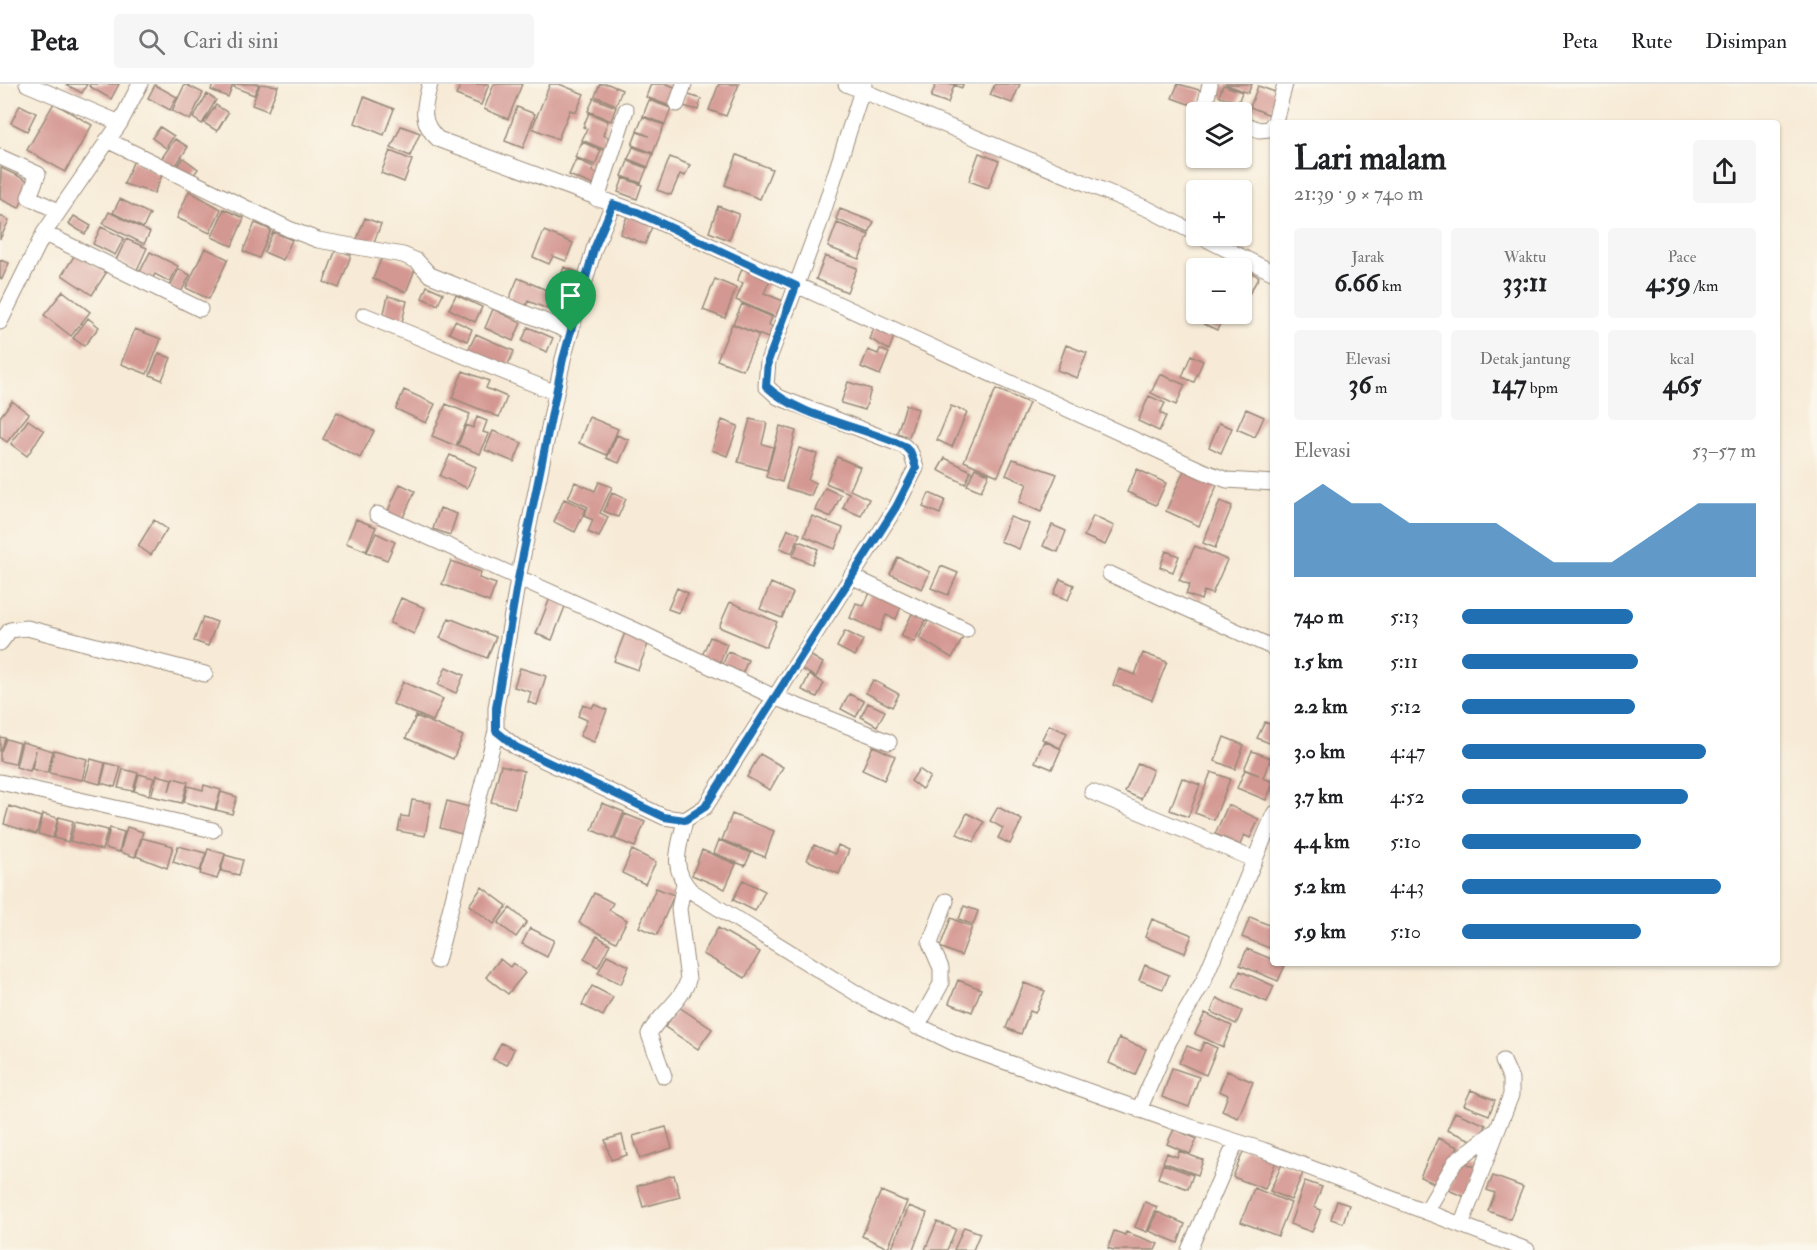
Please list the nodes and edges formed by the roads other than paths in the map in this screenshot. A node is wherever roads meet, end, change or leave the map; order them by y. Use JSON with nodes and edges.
{"nodes":[{"id":1,"x":27,"y":84,"type":"edge"},
{"id":2,"x":140,"y":84,"type":"edge"},
{"id":3,"x":430,"y":84,"type":"edge"},
{"id":4,"x":684,"y":84,"type":"edge"},
{"id":5,"x":846,"y":84,"type":"edge"},
{"id":6,"x":1210,"y":84,"type":"edge"},
{"id":7,"x":1285,"y":84,"type":"edge"},
{"id":8,"x":863,"y":88,"type":"edge"},
{"id":9,"x":1206,"y":102,"type":"edge"},
{"id":10,"x":677,"y":104,"type":"dead end"},
{"id":11,"x":626,"y":110,"type":"dead end"},
{"id":12,"x":1275,"y":120,"type":"edge"},
{"id":13,"x":120,"y":123,"type":"junction"},
{"id":14,"x":1252,"y":127,"type":"edge"},
{"id":15,"x":1270,"y":128,"type":"edge"},
{"id":16,"x":107,"y":140,"type":"junction"},
{"id":17,"x":0,"y":157,"type":"edge"},
{"id":18,"x":597,"y":199,"type":"junction"},
{"id":19,"x":613,"y":204,"type":"junction"},
{"id":20,"x":58,"y":211,"type":"junction"},
{"id":21,"x":1186,"y":228,"type":"edge"},
{"id":22,"x":44,"y":233,"type":"junction"},
{"id":23,"x":1221,"y":246,"type":"edge"},
{"id":24,"x":1270,"y":271,"type":"edge"},
{"id":25,"x":796,"y":286,"type":"junction"},
{"id":26,"x":200,"y":309,"type":"dead end"},
{"id":27,"x":364,"y":315,"type":"dead end"},
{"id":28,"x":0,"y":322,"type":"edge"},
{"id":29,"x":571,"y":332,"type":"junction"},
{"id":30,"x":556,"y":393,"type":"junction"},
{"id":31,"x":1270,"y":483,"type":"edge"},
{"id":32,"x":377,"y":514,"type":"dead end"},
{"id":33,"x":1110,"y":574,"type":"dead end"},
{"id":34,"x":851,"y":576,"type":"junction"},
{"id":35,"x":518,"y":579,"type":"junction"},
{"id":36,"x":966,"y":630,"type":"dead end"},
{"id":37,"x":0,"y":643,"type":"edge"},
{"id":38,"x":1270,"y":646,"type":"edge"},
{"id":39,"x":205,"y":674,"type":"dead end"},
{"id":40,"x":774,"y":697,"type":"junction"},
{"id":41,"x":496,"y":731,"type":"junction"},
{"id":42,"x":889,"y":742,"type":"dead end"},
{"id":43,"x":0,"y":782,"type":"edge"},
{"id":44,"x":1092,"y":792,"type":"dead end"},
{"id":45,"x":685,"y":820,"type":"junction"},
{"id":46,"x":1270,"y":823,"type":"edge"},
{"id":47,"x":213,"y":830,"type":"dead end"},
{"id":48,"x":1253,"y":859,"type":"junction"},
{"id":49,"x":684,"y":884,"type":"junction"},
{"id":50,"x":946,"y":901,"type":"dead end"},
{"id":51,"x":437,"y":962,"type":"dead end"},
{"id":52,"x":917,"y":1027,"type":"junction"},
{"id":53,"x":1503,"y":1061,"type":"dead end"},
{"id":54,"x":664,"y":1076,"type":"dead end"},
{"id":55,"x":1139,"y":1110,"type":"junction"},
{"id":56,"x":1497,"y":1130,"type":"junction"},
{"id":57,"x":1236,"y":1142,"type":"junction"},
{"id":58,"x":1426,"y":1212,"type":"junction"},
{"id":59,"x":1461,"y":1225,"type":"junction"},
{"id":60,"x":1189,"y":1250,"type":"edge"},
{"id":61,"x":1527,"y":1250,"type":"edge"}],
"edges":[{"from":1,"to":13,"type":"street"},
{"from":2,"to":13,"type":"street"},
{"from":3,"to":18,"type":"street"},
{"from":4,"to":10,"type":"street"},
{"from":5,"to":8,"type":"street"},
{"from":6,"to":9,"type":"street"},
{"from":7,"to":12,"type":"street"},
{"from":8,"to":21,"type":"street"},
{"from":8,"to":25,"type":"street"},
{"from":11,"to":18,"type":"street"},
{"from":13,"to":16,"type":"street"},
{"from":14,"to":15,"type":"street"},
{"from":16,"to":20,"type":"street"},
{"from":16,"to":29,"type":"street"},
{"from":17,"to":20,"type":"street"},
{"from":18,"to":19,"type":"street"},
{"from":19,"to":25,"type":"street"},
{"from":19,"to":29,"type":"street"},
{"from":20,"to":22,"type":"street"},
{"from":22,"to":26,"type":"street"},
{"from":22,"to":28,"type":"street"},
{"from":23,"to":24,"type":"street"},
{"from":25,"to":31,"type":"street"},
{"from":25,"to":34,"type":"street"},
{"from":27,"to":30,"type":"street"},
{"from":29,"to":30,"type":"street"},
{"from":30,"to":35,"type":"street"},
{"from":32,"to":35,"type":"street"},
{"from":33,"to":38,"type":"street"},
{"from":34,"to":36,"type":"street"},
{"from":34,"to":40,"type":"street"},
{"from":35,"to":40,"type":"street"},
{"from":35,"to":41,"type":"street"},
{"from":37,"to":39,"type":"street"},
{"from":40,"to":42,"type":"street"},
{"from":40,"to":45,"type":"street"},
{"from":41,"to":45,"type":"street"},
{"from":41,"to":51,"type":"street"},
{"from":43,"to":47,"type":"street"},
{"from":44,"to":48,"type":"street"},
{"from":45,"to":49,"type":"street"},
{"from":46,"to":48,"type":"street"},
{"from":48,"to":55,"type":"street"},
{"from":49,"to":52,"type":"street"},
{"from":49,"to":54,"type":"street"},
{"from":50,"to":52,"type":"street"},
{"from":52,"to":55,"type":"street"},
{"from":53,"to":56,"type":"street"},
{"from":55,"to":57,"type":"street"},
{"from":56,"to":58,"type":"street"},
{"from":56,"to":59,"type":"street"},
{"from":57,"to":58,"type":"street"},
{"from":57,"to":60,"type":"street"},
{"from":58,"to":59,"type":"street"},
{"from":59,"to":61,"type":"street"}]}
